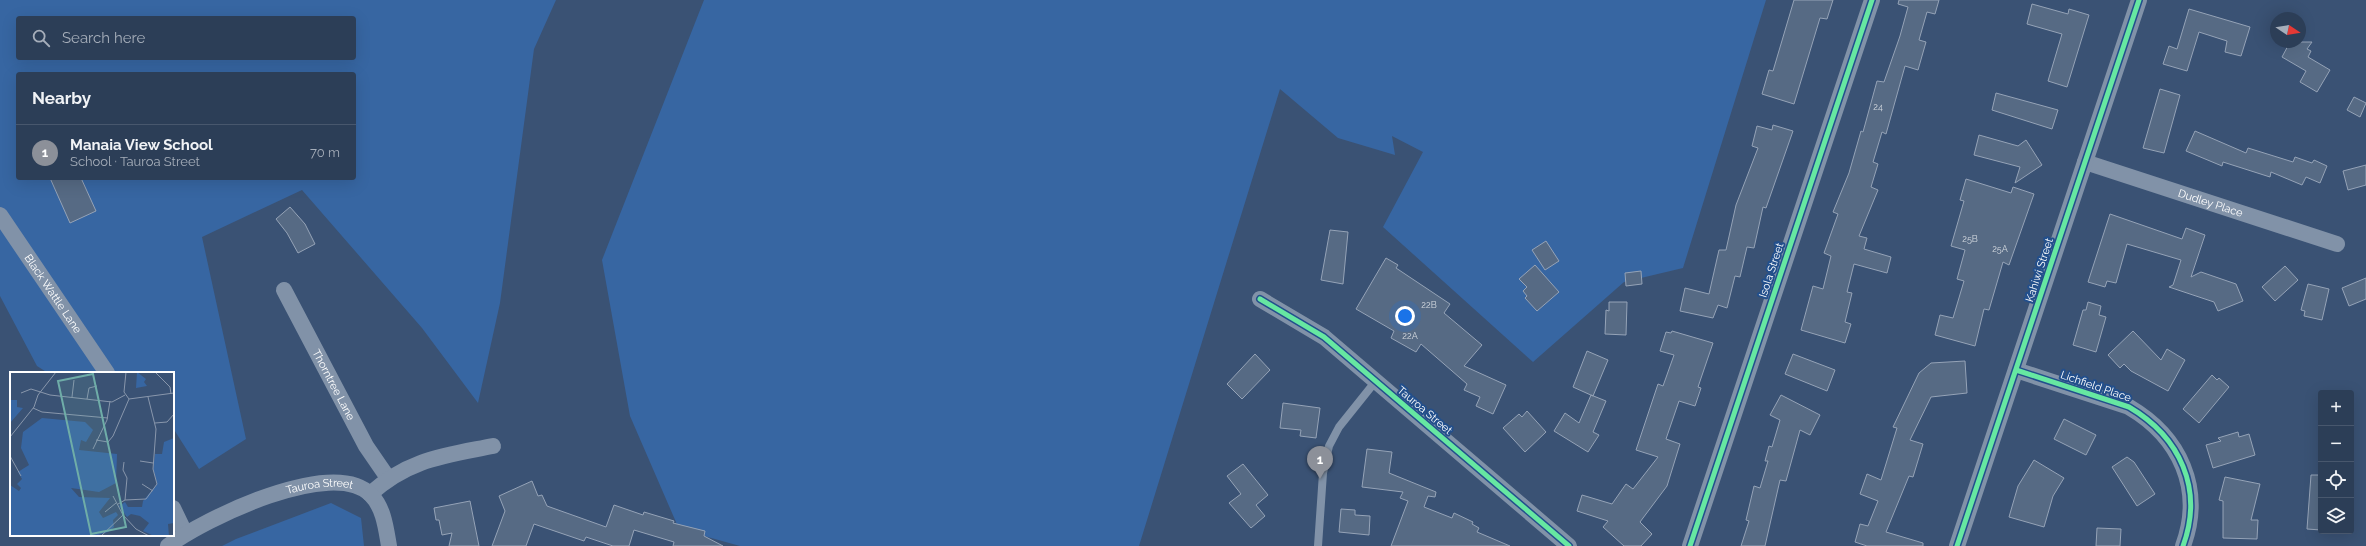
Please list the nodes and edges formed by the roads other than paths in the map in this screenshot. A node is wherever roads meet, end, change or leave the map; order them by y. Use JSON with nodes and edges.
{"nodes":[{"id":1,"x":1872,"y":0,"type":"edge"},
{"id":2,"x":2139,"y":0,"type":"edge"},
{"id":3,"x":2085,"y":162,"type":"junction"},
{"id":4,"x":2,"y":219,"type":"edge"},
{"id":5,"x":2337,"y":244,"type":"dead end"},
{"id":6,"x":284,"y":290,"type":"dead end"},
{"id":7,"x":1260,"y":300,"type":"dead end"},
{"id":8,"x":2016,"y":370,"type":"junction"},
{"id":9,"x":105,"y":372,"type":"edge"},
{"id":10,"x":1376,"y":382,"type":"junction"},
{"id":11,"x":493,"y":446,"type":"dead end"},
{"id":12,"x":388,"y":478,"type":"junction"},
{"id":13,"x":370,"y":494,"type":"junction"},
{"id":14,"x":174,"y":510,"type":"edge"},
{"id":15,"x":185,"y":533,"type":"junction"},
{"id":16,"x":168,"y":546,"type":"edge"},
{"id":17,"x":390,"y":546,"type":"edge"},
{"id":18,"x":1318,"y":546,"type":"edge"},
{"id":19,"x":1569,"y":546,"type":"edge"},
{"id":20,"x":1690,"y":546,"type":"edge"},
{"id":21,"x":1957,"y":546,"type":"edge"},
{"id":22,"x":2183,"y":546,"type":"edge"}],
"edges":[{"from":1,"to":20,"type":"street","name":"Isola Street"},
{"from":2,"to":3,"type":"street","name":"Kahiwi Street"},
{"from":3,"to":5,"type":"street","name":"Dudley Place"},
{"from":3,"to":8,"type":"street","name":"Kahiwi Street"},
{"from":4,"to":9,"type":"street","name":"Black Wattle Lane"},
{"from":6,"to":12,"type":"street","name":"Thorntree Lane"},
{"from":7,"to":10,"type":"street","name":"Tauroa Street"},
{"from":8,"to":21,"type":"street","name":"Kahiwi Street"},
{"from":8,"to":22,"type":"street","name":"Lichfield Place"},
{"from":10,"to":18,"type":"lane"},
{"from":10,"to":19,"type":"street","name":"Tauroa Street"},
{"from":11,"to":12,"type":"street"},
{"from":12,"to":13,"type":"street"},
{"from":13,"to":15,"type":"street","name":"Tauroa Street"},
{"from":13,"to":17,"type":"street"},
{"from":14,"to":15,"type":"street"},
{"from":15,"to":16,"type":"street","name":"Tauroa Street"}]}
